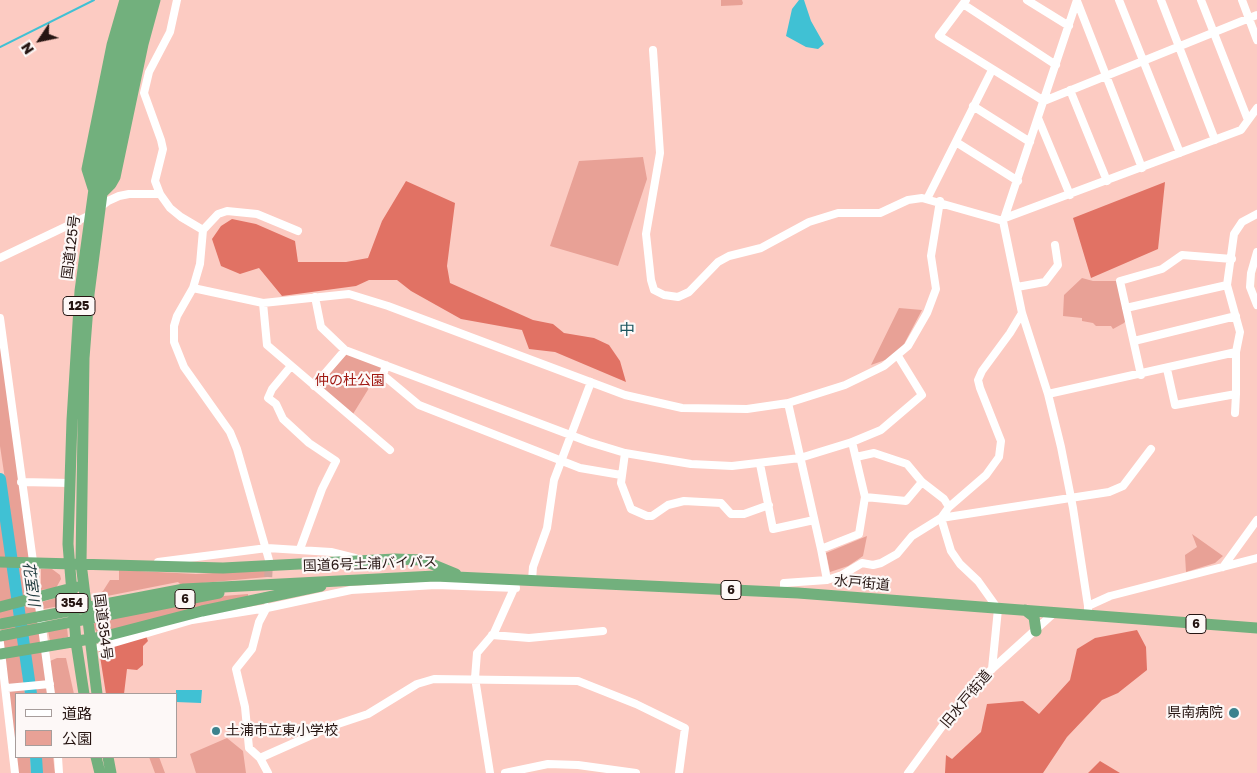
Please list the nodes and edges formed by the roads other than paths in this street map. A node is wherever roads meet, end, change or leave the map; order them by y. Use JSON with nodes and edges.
{"nodes":[{"id":1,"x":125,"y":0,"type":"edge"},
{"id":2,"x":135,"y":0,"type":"edge"},
{"id":3,"x":144,"y":0,"type":"edge"},
{"id":4,"x":155,"y":0,"type":"edge"},
{"id":5,"x":178,"y":0,"type":"edge"},
{"id":6,"x":1027,"y":0,"type":"edge"},
{"id":7,"x":1077,"y":0,"type":"edge"},
{"id":8,"x":1119,"y":0,"type":"edge"},
{"id":9,"x":1161,"y":0,"type":"edge"},
{"id":10,"x":1201,"y":0,"type":"edge"},
{"id":11,"x":1242,"y":0,"type":"edge"},
{"id":12,"x":964,"y":2,"type":"edge"},
{"id":13,"x":1257,"y":15,"type":"edge"},
{"id":14,"x":1248,"y":18,"type":"junction"},
{"id":15,"x":1068,"y":26,"type":"junction"},
{"id":16,"x":1213,"y":32,"type":"junction"},
{"id":17,"x":1257,"y":40,"type":"edge"},
{"id":18,"x":1178,"y":46,"type":"junction"},
{"id":19,"x":654,"y":50,"type":"dead end"},
{"id":20,"x":126,"y":54,"type":"junction"},
{"id":21,"x":1142,"y":61,"type":"junction"},
{"id":22,"x":1056,"y":65,"type":"junction"},
{"id":23,"x":992,"y":70,"type":"junction"},
{"id":24,"x":1105,"y":76,"type":"junction"},
{"id":25,"x":1070,"y":90,"type":"junction"},
{"id":26,"x":1044,"y":101,"type":"junction"},
{"id":27,"x":974,"y":106,"type":"junction"},
{"id":28,"x":1257,"y":108,"type":"edge"},
{"id":29,"x":1038,"y":118,"type":"junction"},
{"id":30,"x":1248,"y":120,"type":"junction"},
{"id":31,"x":1215,"y":140,"type":"junction"},
{"id":32,"x":956,"y":142,"type":"junction"},
{"id":33,"x":1030,"y":142,"type":"junction"},
{"id":34,"x":1180,"y":154,"type":"junction"},
{"id":35,"x":1142,"y":168,"type":"junction"},
{"id":36,"x":1018,"y":181,"type":"junction"},
{"id":37,"x":1107,"y":181,"type":"junction"},
{"id":38,"x":98,"y":191,"type":"junction"},
{"id":39,"x":160,"y":194,"type":"junction"},
{"id":40,"x":1070,"y":195,"type":"junction"},
{"id":41,"x":927,"y":198,"type":"junction"},
{"id":42,"x":940,"y":201,"type":"junction"},
{"id":43,"x":100,"y":208,"type":"junction"},
{"id":44,"x":1257,"y":214,"type":"edge"},
{"id":45,"x":90,"y":216,"type":"junction"},
{"id":46,"x":1004,"y":220,"type":"junction"},
{"id":47,"x":203,"y":230,"type":"junction"},
{"id":48,"x":298,"y":231,"type":"dead end"},
{"id":49,"x":1055,"y":245,"type":"dead end"},
{"id":50,"x":1257,"y":252,"type":"edge"},
{"id":51,"x":0,"y":258,"type":"edge"},
{"id":52,"x":1232,"y":259,"type":"junction"},
{"id":53,"x":1228,"y":285,"type":"junction"},
{"id":54,"x":1017,"y":287,"type":"junction"},
{"id":55,"x":193,"y":288,"type":"junction"},
{"id":56,"x":315,"y":297,"type":"junction"},
{"id":57,"x":263,"y":304,"type":"junction"},
{"id":58,"x":1257,"y":305,"type":"edge"},
{"id":59,"x":1126,"y":308,"type":"junction"},
{"id":60,"x":1022,"y":313,"type":"junction"},
{"id":61,"x":1236,"y":316,"type":"junction"},
{"id":62,"x":0,"y":318,"type":"edge"},
{"id":63,"x":1134,"y":341,"type":"junction"},
{"id":64,"x":345,"y":350,"type":"junction"},
{"id":65,"x":1236,"y":352,"type":"junction"},
{"id":66,"x":898,"y":356,"type":"junction"},
{"id":67,"x":386,"y":365,"type":"junction"},
{"id":68,"x":291,"y":366,"type":"junction"},
{"id":69,"x":1167,"y":369,"type":"junction"},
{"id":70,"x":1142,"y":375,"type":"junction"},
{"id":71,"x":591,"y":382,"type":"junction"},
{"id":72,"x":314,"y":386,"type":"junction"},
{"id":73,"x":1048,"y":394,"type":"junction"},
{"id":74,"x":1236,"y":394,"type":"junction"},
{"id":75,"x":788,"y":402,"type":"junction"},
{"id":76,"x":1235,"y":414,"type":"dead end"},
{"id":77,"x":571,"y":435,"type":"junction"},
{"id":78,"x":852,"y":442,"type":"junction"},
{"id":79,"x":1151,"y":449,"type":"dead end"},
{"id":80,"x":390,"y":450,"type":"dead end"},
{"id":81,"x":625,"y":453,"type":"junction"},
{"id":82,"x":856,"y":457,"type":"junction"},
{"id":83,"x":800,"y":458,"type":"junction"},
{"id":84,"x":561,"y":460,"type":"junction"},
{"id":85,"x":760,"y":464,"type":"junction"},
{"id":86,"x":621,"y":475,"type":"junction"},
{"id":87,"x":922,"y":482,"type":"junction"},
{"id":88,"x":22,"y":483,"type":"junction"},
{"id":89,"x":70,"y":483,"type":"junction"},
{"id":90,"x":864,"y":497,"type":"junction"},
{"id":91,"x":1071,"y":497,"type":"junction"},
{"id":92,"x":769,"y":506,"type":"junction"},
{"id":93,"x":949,"y":507,"type":"junction"},
{"id":94,"x":941,"y":518,"type":"junction"},
{"id":95,"x":814,"y":520,"type":"junction"},
{"id":96,"x":1257,"y":520,"type":"edge"},
{"id":97,"x":267,"y":548,"type":"junction"},
{"id":98,"x":300,"y":549,"type":"junction"},
{"id":99,"x":821,"y":549,"type":"junction"},
{"id":100,"x":1257,"y":558,"type":"edge"},
{"id":101,"x":269,"y":560,"type":"tunnel mouth"},
{"id":102,"x":361,"y":560,"type":"junction"},
{"id":103,"x":0,"y":562,"type":"edge"},
{"id":104,"x":69,"y":563,"type":"junction"},
{"id":105,"x":81,"y":563,"type":"junction"},
{"id":106,"x":142,"y":565,"type":"junction"},
{"id":107,"x":1223,"y":567,"type":"junction"},
{"id":108,"x":464,"y":577,"type":"junction"},
{"id":109,"x":352,"y":579,"type":"junction"},
{"id":110,"x":532,"y":580,"type":"junction"},
{"id":111,"x":827,"y":580,"type":"junction"},
{"id":112,"x":276,"y":583,"type":"junction"},
{"id":113,"x":516,"y":584,"type":"junction"},
{"id":114,"x":83,"y":586,"type":"junction"},
{"id":115,"x":70,"y":588,"type":"junction"},
{"id":116,"x":784,"y":592,"type":"junction"},
{"id":117,"x":267,"y":605,"type":"junction"},
{"id":118,"x":0,"y":607,"type":"edge"},
{"id":119,"x":998,"y":609,"type":"junction"},
{"id":120,"x":1026,"y":610,"type":"junction"},
{"id":121,"x":1088,"y":610,"type":"junction"},
{"id":122,"x":1054,"y":612,"type":"junction"},
{"id":123,"x":1257,"y":628,"type":"edge"},
{"id":124,"x":1036,"y":631,"type":"junction"},
{"id":125,"x":1,"y":632,"type":"edge"},
{"id":126,"x":602,"y":632,"type":"dead end"},
{"id":127,"x":492,"y":635,"type":"junction"},
{"id":128,"x":89,"y":640,"type":"junction"},
{"id":129,"x":76,"y":642,"type":"junction"},
{"id":130,"x":100,"y":647,"type":"dead end"},
{"id":131,"x":0,"y":654,"type":"edge"},
{"id":132,"x":2,"y":669,"type":"edge"},
{"id":133,"x":992,"y":669,"type":"junction"},
{"id":134,"x":474,"y":678,"type":"junction"},
{"id":135,"x":48,"y":684,"type":"junction"},
{"id":136,"x":8,"y":688,"type":"junction"},
{"id":137,"x":51,"y":693,"type":"edge"},
{"id":138,"x":84,"y":693,"type":"edge"},
{"id":139,"x":97,"y":693,"type":"edge"},
{"id":140,"x":58,"y":758,"type":"edge"},
{"id":141,"x":96,"y":758,"type":"edge"},
{"id":142,"x":108,"y":758,"type":"edge"},
{"id":143,"x":260,"y":758,"type":"junction"},
{"id":144,"x":15,"y":773,"type":"edge"},
{"id":145,"x":59,"y":773,"type":"edge"},
{"id":146,"x":100,"y":773,"type":"edge"},
{"id":147,"x":111,"y":773,"type":"edge"},
{"id":148,"x":268,"y":773,"type":"edge"},
{"id":149,"x":490,"y":773,"type":"edge"},
{"id":150,"x":505,"y":773,"type":"edge"},
{"id":151,"x":636,"y":773,"type":"edge"},
{"id":152,"x":679,"y":773,"type":"edge"},
{"id":153,"x":908,"y":773,"type":"edge"}],
"edges":[{"from":1,"to":38,"type":"highway"},
{"from":2,"to":20,"type":"highway","name":"国道125号","number":"125"},
{"from":3,"to":20,"type":"highway","name":"国道125号","number":"125"},
{"from":4,"to":38,"type":"highway"},
{"from":5,"to":39,"type":"street"},
{"from":6,"to":15,"type":"street"},
{"from":7,"to":15,"type":"street"},
{"from":7,"to":24,"type":"street"},
{"from":8,"to":21,"type":"street"},
{"from":9,"to":18,"type":"street"},
{"from":10,"to":16,"type":"street"},
{"from":11,"to":14,"type":"street"},
{"from":12,"to":22,"type":"street"},
{"from":12,"to":23,"type":"street"},
{"from":13,"to":14,"type":"street"},
{"from":14,"to":16,"type":"street"},
{"from":14,"to":17,"type":"street"},
{"from":15,"to":22,"type":"street"},
{"from":16,"to":18,"type":"street"},
{"from":16,"to":30,"type":"street"},
{"from":18,"to":21,"type":"street"},
{"from":18,"to":31,"type":"street"},
{"from":19,"to":41,"type":"street"},
{"from":20,"to":38,"type":"highway","name":"国道125号","number":"125"},
{"from":21,"to":24,"type":"street"},
{"from":21,"to":34,"type":"street"},
{"from":22,"to":26,"type":"street"},
{"from":23,"to":26,"type":"street"},
{"from":23,"to":27,"type":"street"},
{"from":24,"to":25,"type":"street"},
{"from":24,"to":35,"type":"street"},
{"from":25,"to":26,"type":"street"},
{"from":25,"to":37,"type":"street"},
{"from":26,"to":29,"type":"street"},
{"from":27,"to":32,"type":"street"},
{"from":27,"to":33,"type":"street"},
{"from":28,"to":30,"type":"street"},
{"from":29,"to":33,"type":"street"},
{"from":29,"to":40,"type":"street"},
{"from":30,"to":31,"type":"street"},
{"from":31,"to":34,"type":"street"},
{"from":32,"to":36,"type":"street"},
{"from":32,"to":41,"type":"street"},
{"from":33,"to":36,"type":"street"},
{"from":34,"to":35,"type":"street"},
{"from":35,"to":37,"type":"street"},
{"from":36,"to":46,"type":"street"},
{"from":37,"to":40,"type":"street"},
{"from":38,"to":43,"type":"highway","name":"国道125号","number":"125"},
{"from":38,"to":45,"type":"highway","name":"国道125号","number":"125"},
{"from":39,"to":43,"type":"street"},
{"from":39,"to":47,"type":"street"},
{"from":40,"to":46,"type":"street"},
{"from":41,"to":42,"type":"street"},
{"from":42,"to":46,"type":"street"},
{"from":42,"to":66,"type":"street"},
{"from":43,"to":45,"type":"street"},
{"from":43,"to":105,"type":"highway","name":"国道125号","number":"125"},
{"from":44,"to":52,"type":"street"},
{"from":45,"to":51,"type":"street"},
{"from":45,"to":89,"type":"highway","name":"国道125号","number":"125"},
{"from":46,"to":54,"type":"street"},
{"from":47,"to":48,"type":"street"},
{"from":47,"to":55,"type":"street"},
{"from":49,"to":54,"type":"street"},
{"from":50,"to":58,"type":"street"},
{"from":52,"to":53,"type":"street"},
{"from":52,"to":59,"type":"street"},
{"from":53,"to":59,"type":"street"},
{"from":53,"to":61,"type":"street"},
{"from":54,"to":60,"type":"street"},
{"from":55,"to":57,"type":"street"},
{"from":55,"to":97,"type":"street"},
{"from":56,"to":57,"type":"street"},
{"from":56,"to":64,"type":"street"},
{"from":56,"to":71,"type":"street"},
{"from":57,"to":68,"type":"street"},
{"from":59,"to":63,"type":"street"},
{"from":60,"to":73,"type":"street"},
{"from":60,"to":93,"type":"street"},
{"from":61,"to":63,"type":"street"},
{"from":61,"to":65,"type":"street"},
{"from":62,"to":88,"type":"street"},
{"from":63,"to":70,"type":"street"},
{"from":64,"to":67,"type":"street"},
{"from":64,"to":72,"type":"street"},
{"from":65,"to":69,"type":"street"},
{"from":65,"to":74,"type":"street"},
{"from":66,"to":75,"type":"street"},
{"from":66,"to":78,"type":"street"},
{"from":67,"to":77,"type":"street"},
{"from":67,"to":84,"type":"street"},
{"from":68,"to":72,"type":"street"},
{"from":68,"to":98,"type":"street"},
{"from":69,"to":70,"type":"street"},
{"from":69,"to":74,"type":"street"},
{"from":70,"to":73,"type":"street"},
{"from":71,"to":75,"type":"street"},
{"from":71,"to":77,"type":"street"},
{"from":72,"to":80,"type":"street"},
{"from":73,"to":91,"type":"street"},
{"from":74,"to":76,"type":"street"},
{"from":75,"to":83,"type":"street"},
{"from":77,"to":81,"type":"street"},
{"from":77,"to":84,"type":"street"},
{"from":78,"to":82,"type":"street"},
{"from":78,"to":83,"type":"street"},
{"from":79,"to":91,"type":"street"},
{"from":81,"to":85,"type":"street"},
{"from":81,"to":86,"type":"street"},
{"from":82,"to":87,"type":"street"},
{"from":82,"to":90,"type":"street"},
{"from":83,"to":85,"type":"street"},
{"from":83,"to":95,"type":"street"},
{"from":84,"to":86,"type":"street"},
{"from":84,"to":110,"type":"street"},
{"from":85,"to":92,"type":"street"},
{"from":86,"to":92,"type":"street"},
{"from":87,"to":90,"type":"street"},
{"from":87,"to":93,"type":"street"},
{"from":88,"to":89,"type":"street"},
{"from":88,"to":135,"type":"street"},
{"from":89,"to":104,"type":"highway","name":"国道125号","number":"125"},
{"from":90,"to":99,"type":"street"},
{"from":91,"to":94,"type":"street"},
{"from":91,"to":121,"type":"street"},
{"from":92,"to":95,"type":"street"},
{"from":93,"to":94,"type":"street"},
{"from":94,"to":111,"type":"street"},
{"from":94,"to":119,"type":"street"},
{"from":95,"to":99,"type":"street"},
{"from":96,"to":107,"type":"street"},
{"from":97,"to":98,"type":"street"},
{"from":97,"to":101,"type":"street"},
{"from":97,"to":106,"type":"street"},
{"from":98,"to":102,"type":"street"},
{"from":99,"to":111,"type":"street"},
{"from":100,"to":107,"type":"street"},
{"from":102,"to":106,"type":"highway"},
{"from":102,"to":108,"type":"highway"},
{"from":103,"to":104,"type":"highway"},
{"from":104,"to":105,"type":"highway"},
{"from":104,"to":115,"type":"highway","name":"国道354号","number":"354"},
{"from":105,"to":106,"type":"highway"},
{"from":105,"to":114,"type":"highway","name":"国道354号","number":"354"},
{"from":107,"to":121,"type":"street"},
{"from":108,"to":109,"type":"highway","name":"国道6号土浦バイパス","number":"6"},
{"from":108,"to":113,"type":"highway","name":"水戸街道","number":"6"},
{"from":109,"to":112,"type":"highway","name":"国道6号土浦バイパス","number":"6"},
{"from":109,"to":128,"type":"highway"},
{"from":110,"to":113,"type":"highway","name":"水戸街道","number":"6"},
{"from":110,"to":116,"type":"highway","name":"水戸街道","number":"6"},
{"from":111,"to":116,"type":"street"},
{"from":112,"to":125,"type":"highway","name":"国道6号土浦バイパス","number":"6"},
{"from":112,"to":125,"type":"highway","name":"国道6号土浦バイパス","number":"6"},
{"from":113,"to":117,"type":"street"},
{"from":113,"to":127,"type":"street"},
{"from":114,"to":115,"type":"highway"},
{"from":114,"to":128,"type":"highway","name":"国道354号","number":"354"},
{"from":115,"to":118,"type":"highway"},
{"from":115,"to":129,"type":"highway","name":"国道354号","number":"354"},
{"from":116,"to":119,"type":"highway","name":"水戸街道","number":"6"},
{"from":117,"to":130,"type":"street"},
{"from":117,"to":143,"type":"street"},
{"from":119,"to":120,"type":"highway","name":"水戸街道","number":"6"},
{"from":119,"to":133,"type":"street"},
{"from":120,"to":122,"type":"highway","name":"水戸街道","number":"6"},
{"from":120,"to":124,"type":"highway"},
{"from":121,"to":122,"type":"highway","name":"水戸街道","number":"6"},
{"from":121,"to":123,"type":"highway","name":"水戸街道","number":"6"},
{"from":122,"to":124,"type":"street","name":"旧水戸街道"},
{"from":124,"to":133,"type":"street","name":"旧水戸街道"},
{"from":125,"to":132,"type":"street"},
{"from":126,"to":127,"type":"street"},
{"from":127,"to":134,"type":"street"},
{"from":128,"to":129,"type":"highway"},
{"from":128,"to":139,"type":"highway","name":"国道354号","number":"354"},
{"from":129,"to":131,"type":"highway"},
{"from":129,"to":138,"type":"highway","name":"国道354号","number":"354"},
{"from":132,"to":136,"type":"street"},
{"from":133,"to":153,"type":"street","name":"旧水戸街道"},
{"from":134,"to":143,"type":"street"},
{"from":134,"to":149,"type":"street"},
{"from":134,"to":152,"type":"street"},
{"from":135,"to":136,"type":"street"},
{"from":135,"to":137,"type":"street"},
{"from":136,"to":144,"type":"street"},
{"from":140,"to":145,"type":"street"},
{"from":141,"to":146,"type":"highway"},
{"from":142,"to":147,"type":"highway"},
{"from":143,"to":148,"type":"street"},
{"from":150,"to":151,"type":"street"}]}
